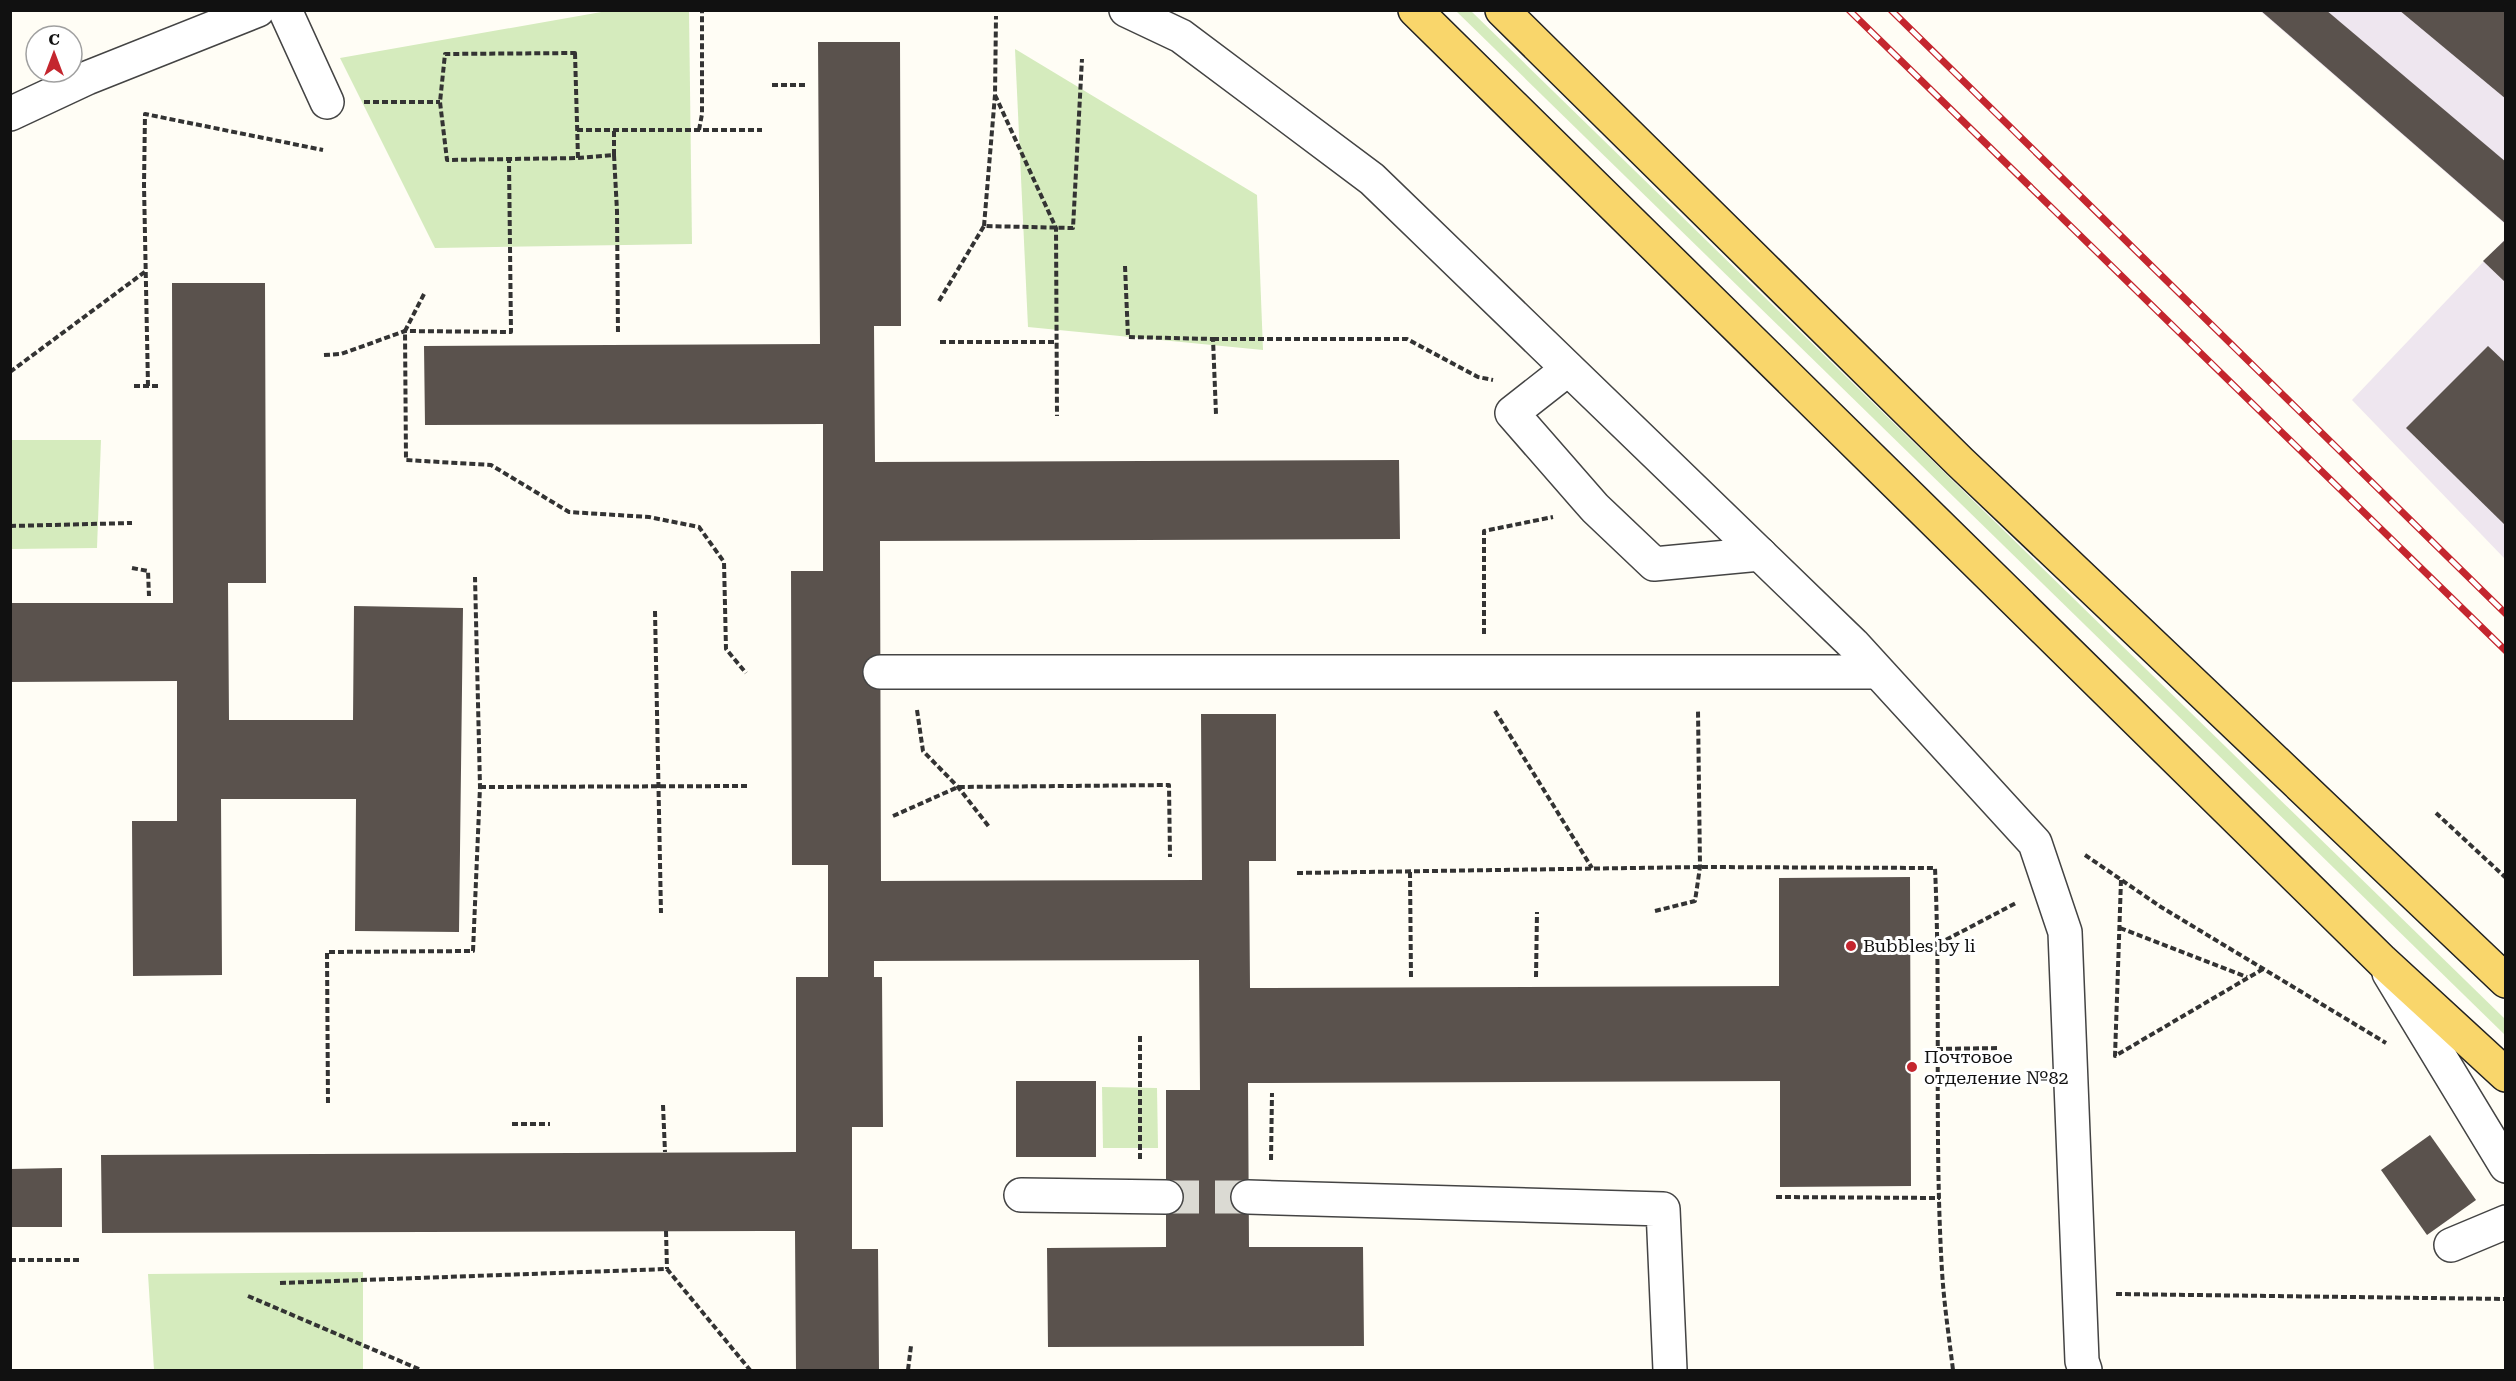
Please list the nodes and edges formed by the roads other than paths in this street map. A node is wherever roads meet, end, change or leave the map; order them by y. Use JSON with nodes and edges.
{"nodes":[{"id":1,"x":258,"y":10,"type":"edge"},
{"id":2,"x":285,"y":10,"type":"edge"},
{"id":3,"x":1126,"y":10,"type":"edge"},
{"id":4,"x":1415,"y":10,"type":"edge"},
{"id":5,"x":1502,"y":10,"type":"edge"},
{"id":6,"x":342,"y":102,"type":"road end"},
{"id":7,"x":10,"y":114,"type":"edge"},
{"id":8,"x":1568,"y":369,"type":"junction"},
{"id":9,"x":1760,"y":554,"type":"junction"},
{"id":10,"x":880,"y":672,"type":"dead end"},
{"id":11,"x":1877,"y":672,"type":"junction"},
{"id":12,"x":2382,"y":961,"type":"junction"},
{"id":13,"x":2505,"y":981,"type":"edge"},
{"id":14,"x":2505,"y":1075,"type":"edge"},
{"id":15,"x":2505,"y":1166,"type":"edge"},
{"id":16,"x":1021,"y":1196,"type":"dead end"},
{"id":17,"x":1153,"y":1196,"type":"tunnel mouth"},
{"id":18,"x":1259,"y":1197,"type":"tunnel mouth"},
{"id":19,"x":2505,"y":1222,"type":"edge"},
{"id":20,"x":2451,"y":1245,"type":"dead end"},
{"id":21,"x":2075,"y":1367,"type":"edge"},
{"id":22,"x":1670,"y":1371,"type":"edge"}],
"edges":[{"from":1,"to":7,"type":"street"},
{"from":2,"to":6,"type":"street"},
{"from":3,"to":8,"type":"street"},
{"from":4,"to":12,"type":"main road"},
{"from":5,"to":13,"type":"main road"},
{"from":8,"to":9,"type":"street"},
{"from":8,"to":9,"type":"street"},
{"from":9,"to":11,"type":"street"},
{"from":10,"to":11,"type":"street"},
{"from":11,"to":21,"type":"street"},
{"from":12,"to":14,"type":"main road"},
{"from":12,"to":15,"type":"street"},
{"from":16,"to":17,"type":"street"},
{"from":18,"to":22,"type":"street"},
{"from":19,"to":20,"type":"street"}]}
